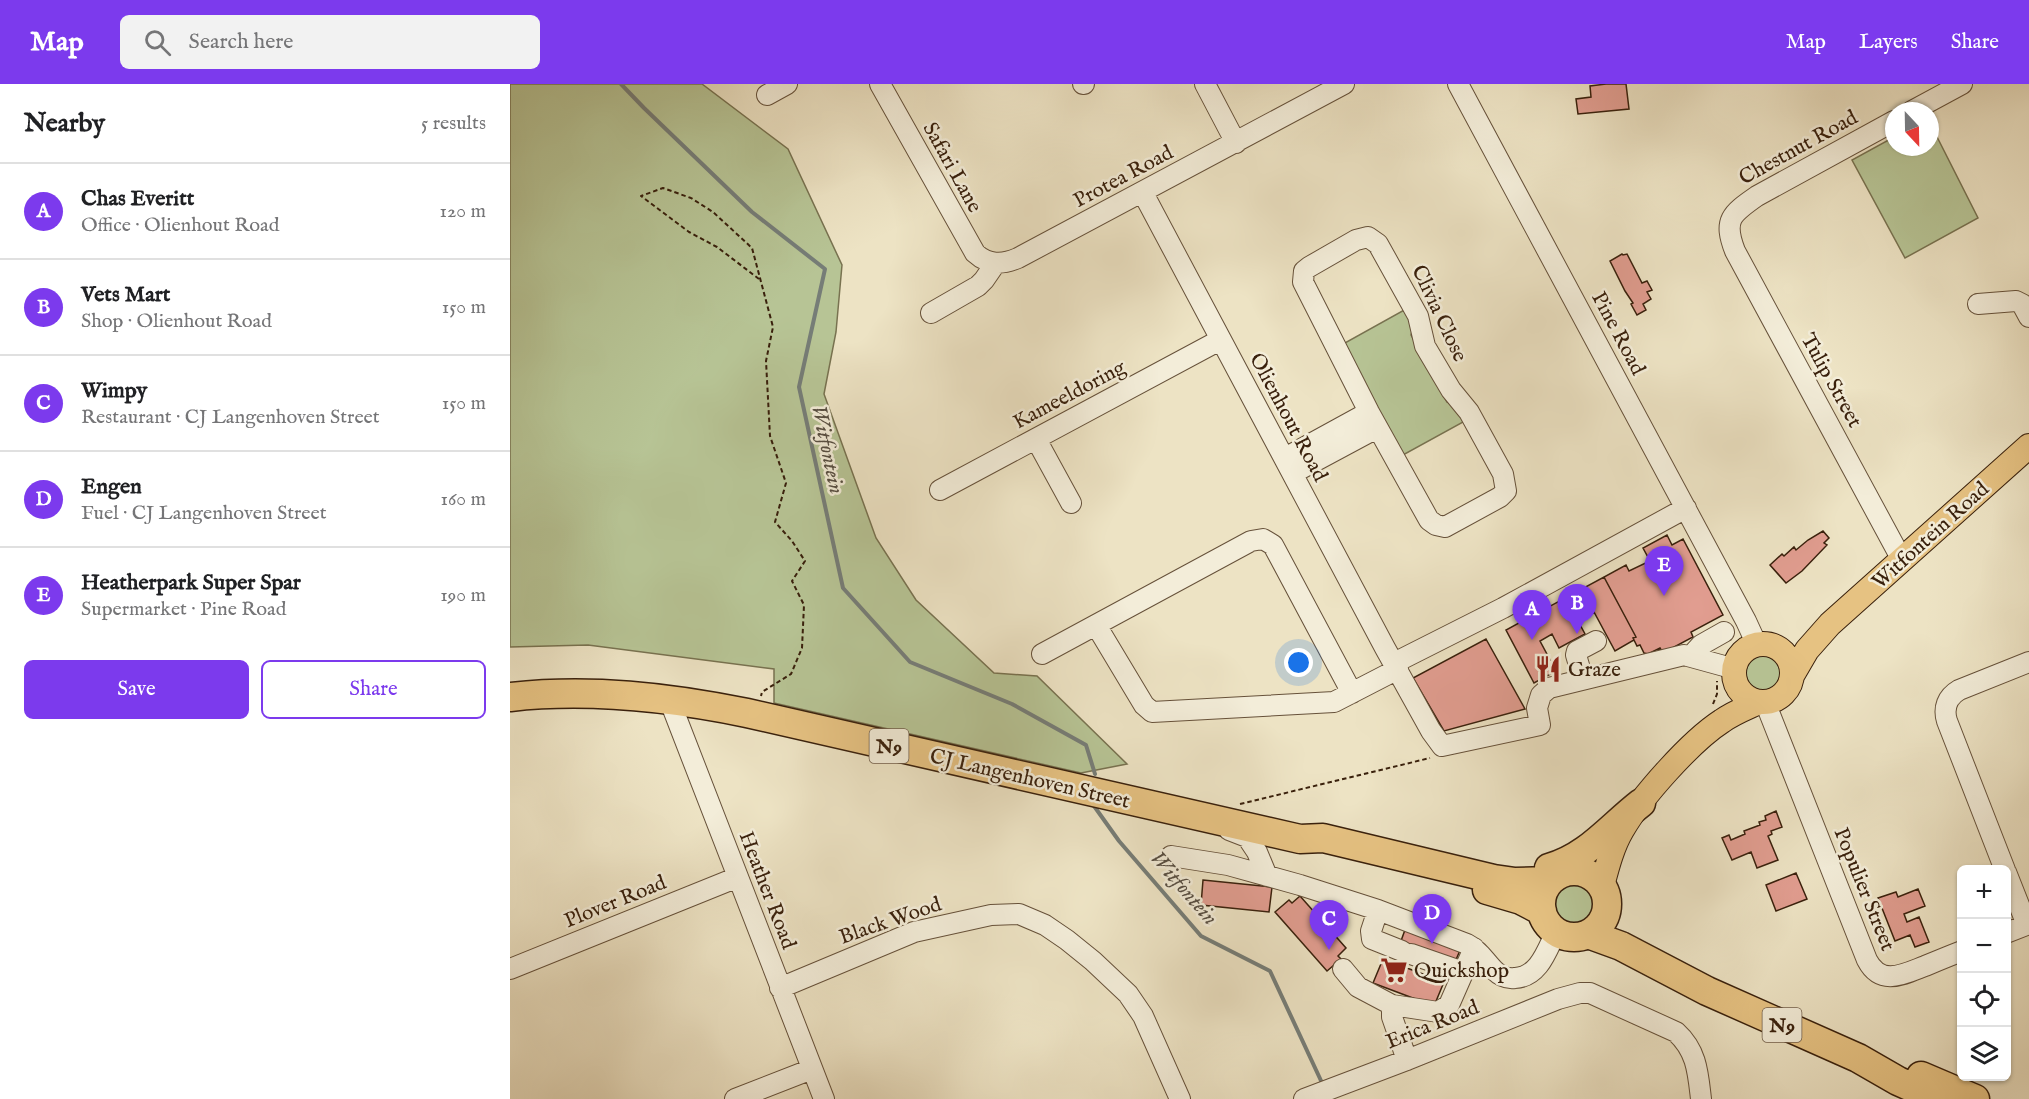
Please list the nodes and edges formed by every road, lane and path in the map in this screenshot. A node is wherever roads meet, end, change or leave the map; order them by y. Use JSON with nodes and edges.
{"nodes":[{"id":1,"x":787,"y":84,"type":"edge"},
{"id":2,"x":880,"y":84,"type":"edge"},
{"id":3,"x":1204,"y":84,"type":"edge"},
{"id":4,"x":1344,"y":84,"type":"edge"},
{"id":5,"x":1458,"y":84,"type":"edge"},
{"id":6,"x":1962,"y":84,"type":"edge"},
{"id":7,"x":767,"y":94,"type":"dead end"},
{"id":8,"x":1929,"y":102,"type":"edge"},
{"id":9,"x":1885,"y":126,"type":"edge"},
{"id":10,"x":1236,"y":143,"type":"junction"},
{"id":11,"x":1143,"y":193,"type":"junction"},
{"id":12,"x":1730,"y":221,"type":"joint"},
{"id":13,"x":995,"y":264,"type":"junction"},
{"id":14,"x":759,"y":279,"type":"junction"},
{"id":15,"x":1978,"y":304,"type":"dead end"},
{"id":16,"x":931,"y":313,"type":"dead end"},
{"id":17,"x":2029,"y":317,"type":"edge"},
{"id":18,"x":1220,"y":340,"type":"junction"},
{"id":19,"x":1373,"y":420,"type":"junction"},
{"id":20,"x":1036,"y":439,"type":"junction"},
{"id":21,"x":2029,"y":446,"type":"edge"},
{"id":22,"x":1289,"y":466,"type":"junction"},
{"id":23,"x":940,"y":490,"type":"dead end"},
{"id":24,"x":1071,"y":503,"type":"dead end"},
{"id":25,"x":1686,"y":508,"type":"junction"},
{"id":26,"x":1902,"y":560,"type":"junction"},
{"id":27,"x":1830,"y":624,"type":"junction"},
{"id":28,"x":1096,"y":626,"type":"junction"},
{"id":29,"x":1724,"y":632,"type":"dead end"},
{"id":30,"x":1596,"y":640,"type":"dead end"},
{"id":31,"x":1765,"y":645,"type":"junction"},
{"id":32,"x":1042,"y":654,"type":"dead end"},
{"id":33,"x":1691,"y":656,"type":"junction"},
{"id":34,"x":2029,"y":662,"type":"edge"},
{"id":35,"x":1396,"y":666,"type":"junction"},
{"id":36,"x":1793,"y":674,"type":"junction"},
{"id":37,"x":1729,"y":676,"type":"junction"},
{"id":38,"x":1583,"y":679,"type":"junction"},
{"id":39,"x":1352,"y":693,"type":"junction"},
{"id":40,"x":510,"y":698,"type":"edge"},
{"id":41,"x":669,"y":699,"type":"junction"},
{"id":42,"x":760,"y":699,"type":"dead end"},
{"id":43,"x":1762,"y":702,"type":"junction"},
{"id":44,"x":1712,"y":718,"type":"junction"},
{"id":45,"x":1435,"y":757,"type":"dead end"},
{"id":46,"x":1641,"y":803,"type":"junction"},
{"id":47,"x":1231,"y":806,"type":"dead end"},
{"id":48,"x":1183,"y":812,"type":"junction"},
{"id":49,"x":1622,"y":830,"type":"junction"},
{"id":50,"x":1300,"y":839,"type":"junction"},
{"id":51,"x":1172,"y":856,"type":"dead end"},
{"id":52,"x":2004,"y":865,"type":"edge"},
{"id":53,"x":1577,"y":871,"type":"junction"},
{"id":54,"x":1461,"y":872,"type":"junction"},
{"id":55,"x":1267,"y":876,"type":"junction"},
{"id":56,"x":738,"y":878,"type":"junction"},
{"id":57,"x":1550,"y":881,"type":"junction"},
{"id":58,"x":2011,"y":883,"type":"edge"},
{"id":59,"x":1605,"y":898,"type":"junction"},
{"id":60,"x":1378,"y":910,"type":"junction"},
{"id":61,"x":1549,"y":921,"type":"junction"},
{"id":62,"x":2028,"y":924,"type":"edge"},
{"id":63,"x":2011,"y":931,"type":"edge"},
{"id":64,"x":1588,"y":934,"type":"junction"},
{"id":65,"x":1474,"y":948,"type":"junction"},
{"id":66,"x":1957,"y":953,"type":"edge"},
{"id":67,"x":1664,"y":967,"type":"junction"},
{"id":68,"x":510,"y":969,"type":"edge"},
{"id":69,"x":1343,"y":969,"type":"dead end"},
{"id":70,"x":1463,"y":972,"type":"junction"},
{"id":71,"x":780,"y":988,"type":"junction"},
{"id":72,"x":1392,"y":1005,"type":"junction"},
{"id":73,"x":1858,"y":1058,"type":"junction"},
{"id":74,"x":1407,"y":1060,"type":"junction"},
{"id":75,"x":812,"y":1068,"type":"junction"},
{"id":76,"x":735,"y":1099,"type":"edge"},
{"id":77,"x":824,"y":1099,"type":"edge"},
{"id":78,"x":1180,"y":1099,"type":"edge"},
{"id":79,"x":1304,"y":1099,"type":"edge"},
{"id":80,"x":1701,"y":1099,"type":"edge"},
{"id":81,"x":1938,"y":1099,"type":"edge"},
{"id":82,"x":1975,"y":1099,"type":"edge"}],
"edges":[{"from":1,"to":7,"type":"street"},
{"from":2,"to":13,"type":"street","name":"Safari Lane"},
{"from":3,"to":10,"type":"street"},
{"from":4,"to":10,"type":"street","name":"Protea Road"},
{"from":5,"to":25,"type":"street","name":"Pine Road"},
{"from":6,"to":8,"type":"street"},
{"from":9,"to":12,"type":"street","name":"Chestnut Road"},
{"from":10,"to":11,"type":"street","name":"Protea Road"},
{"from":11,"to":13,"type":"street","name":"Protea Road"},
{"from":11,"to":18,"type":"street","name":"Olienhout Road"},
{"from":12,"to":26,"type":"street","name":"Tulip Street"},
{"from":13,"to":16,"type":"street"},
{"from":14,"to":14,"type":"path"},
{"from":14,"to":42,"type":"path"},
{"from":15,"to":17,"type":"street"},
{"from":18,"to":20,"type":"street","name":"Kameeldoring"},
{"from":18,"to":22,"type":"street","name":"Olienhout Road"},
{"from":19,"to":19,"type":"street","name":"Clivia Close"},
{"from":19,"to":22,"type":"street"},
{"from":20,"to":23,"type":"street","name":"Kameeldoring"},
{"from":20,"to":24,"type":"street"},
{"from":21,"to":26,"type":"main road","name":"Witfontein Road"},
{"from":22,"to":35,"type":"street","name":"Olienhout Road"},
{"from":25,"to":31,"type":"street","name":"Pine Road"},
{"from":25,"to":35,"type":"street"},
{"from":26,"to":27,"type":"main road","name":"Witfontein Road"},
{"from":27,"to":31,"type":"main road","name":"Witfontein Road"},
{"from":27,"to":36,"type":"main road","name":"Witfontein Road"},
{"from":28,"to":32,"type":"street"},
{"from":28,"to":39,"type":"street"},
{"from":28,"to":39,"type":"street"},
{"from":29,"to":33,"type":"street"},
{"from":30,"to":38,"type":"street"},
{"from":31,"to":36,"type":"main road"},
{"from":31,"to":37,"type":"main road"},
{"from":33,"to":37,"type":"street"},
{"from":33,"to":38,"type":"street"},
{"from":34,"to":52,"type":"street"},
{"from":35,"to":38,"type":"street","name":"Olienhout Road"},
{"from":35,"to":39,"type":"street"},
{"from":36,"to":43,"type":"main road"},
{"from":37,"to":43,"type":"main road"},
{"from":37,"to":44,"type":"main road"},
{"from":37,"to":44,"type":"path"},
{"from":40,"to":41,"type":"highway","name":"CJ Langenhoven Street","number":"N9"},
{"from":41,"to":48,"type":"highway","name":"CJ Langenhoven Street","number":"N9"},
{"from":41,"to":56,"type":"street","name":"Heather Road"},
{"from":43,"to":44,"type":"main road"},
{"from":43,"to":66,"type":"street","name":"Populier Street"},
{"from":44,"to":46,"type":"main road"},
{"from":45,"to":47,"type":"path"},
{"from":46,"to":49,"type":"main road"},
{"from":46,"to":54,"type":"highway"},
{"from":48,"to":50,"type":"highway","name":"CJ Langenhoven Street","number":"N9"},
{"from":48,"to":55,"type":"street"},
{"from":49,"to":53,"type":"main road"},
{"from":49,"to":59,"type":"main road"},
{"from":50,"to":54,"type":"highway","name":"CJ Langenhoven Street","number":"N9"},
{"from":50,"to":61,"type":"highway","name":"CJ Langenhoven Street","number":"N9"},
{"from":51,"to":55,"type":"street"},
{"from":53,"to":57,"type":"highway","number":"N9"},
{"from":53,"to":59,"type":"highway","number":"N9"},
{"from":54,"to":57,"type":"highway","name":"CJ Langenhoven Street","number":"N9"},
{"from":55,"to":60,"type":"street"},
{"from":56,"to":68,"type":"street","name":"Plover Road"},
{"from":56,"to":71,"type":"street","name":"Heather Road"},
{"from":57,"to":61,"type":"highway"},
{"from":58,"to":62,"type":"street"},
{"from":59,"to":64,"type":"highway"},
{"from":59,"to":67,"type":"highway","number":"N9"},
{"from":60,"to":65,"type":"street"},
{"from":60,"to":70,"type":"street"},
{"from":61,"to":64,"type":"highway","number":"N9"},
{"from":61,"to":65,"type":"street"},
{"from":62,"to":63,"type":"street"},
{"from":64,"to":67,"type":"highway","number":"N9"},
{"from":65,"to":70,"type":"street"},
{"from":67,"to":73,"type":"highway","number":"N9"},
{"from":69,"to":72,"type":"street"},
{"from":70,"to":72,"type":"street"},
{"from":71,"to":75,"type":"street","name":"Heather Road"},
{"from":71,"to":78,"type":"street","name":"Black Wood"},
{"from":72,"to":74,"type":"street"},
{"from":73,"to":81,"type":"highway","number":"N9"},
{"from":73,"to":82,"type":"highway","number":"N9"},
{"from":74,"to":79,"type":"street","name":"Erica Road"},
{"from":74,"to":80,"type":"street","name":"Erica Road"},
{"from":75,"to":76,"type":"street"},
{"from":75,"to":77,"type":"street","name":"Heather Road"}]}
